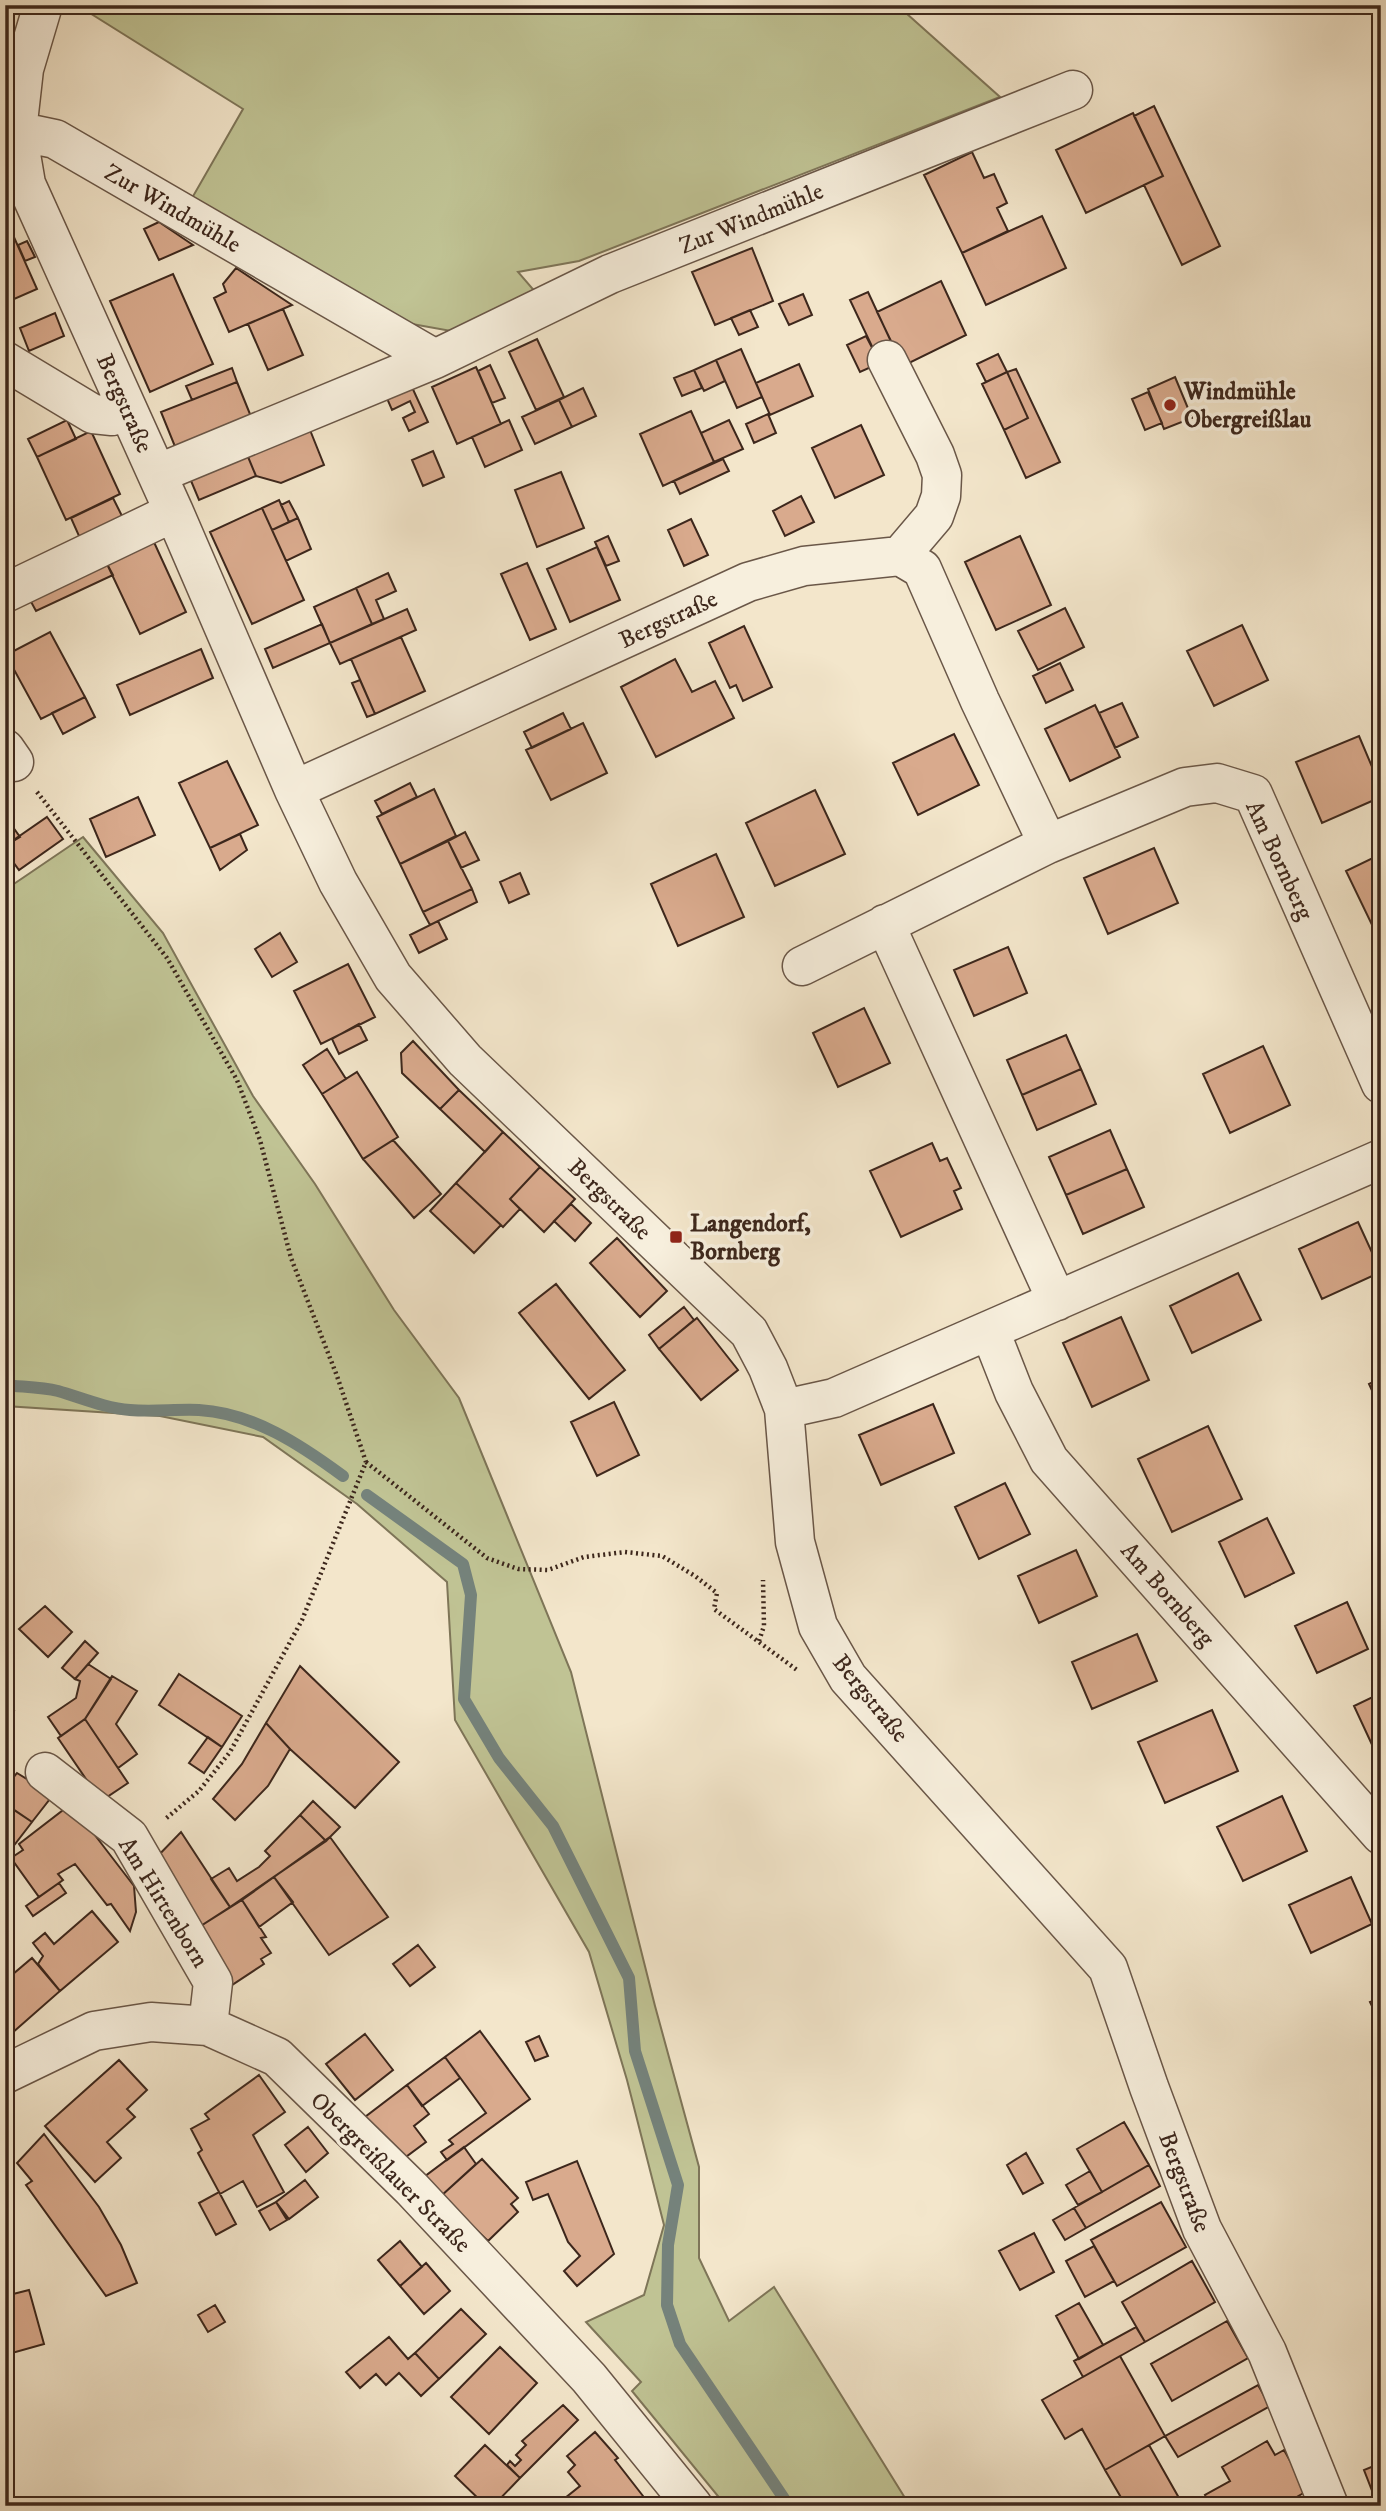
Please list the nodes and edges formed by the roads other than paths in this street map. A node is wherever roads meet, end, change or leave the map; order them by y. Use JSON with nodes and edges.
{"nodes":[{"id":1,"x":43,"y":5,"type":"edge"},
{"id":2,"x":1073,"y":90,"type":"dead end"},
{"id":3,"x":11,"y":131,"type":"edge"},
{"id":4,"x":435,"y":359,"type":"junction"},
{"id":5,"x":887,"y":360,"type":"dead end"},
{"id":6,"x":5,"y":361,"type":"edge"},
{"id":7,"x":128,"y":411,"type":"junction"},
{"id":8,"x":157,"y":474,"type":"junction"},
{"id":9,"x":174,"y":512,"type":"junction"},
{"id":10,"x":900,"y":556,"type":"junction"},
{"id":11,"x":11,"y":583,"type":"edge"},
{"id":12,"x":293,"y":790,"type":"junction"},
{"id":13,"x":1048,"y":845,"type":"junction"},
{"id":14,"x":886,"y":923,"type":"junction"},
{"id":15,"x":802,"y":966,"type":"dead end"},
{"id":16,"x":1381,"y":1084,"type":"edge"},
{"id":17,"x":1381,"y":1159,"type":"edge"},
{"id":18,"x":1056,"y":1301,"type":"junction"},
{"id":19,"x":990,"y":1331,"type":"junction"},
{"id":20,"x":784,"y":1409,"type":"junction"},
{"id":21,"x":45,"y":1772,"type":"dead end"},
{"id":22,"x":1381,"y":1835,"type":"edge"},
{"id":23,"x":208,"y":2026,"type":"junction"},
{"id":24,"x":5,"y":2074,"type":"edge"},
{"id":25,"x":693,"y":2506,"type":"edge"},
{"id":26,"x":1329,"y":2506,"type":"edge"}],
"edges":[{"from":1,"to":3,"type":"street","name":"Bergstraße"},
{"from":2,"to":4,"type":"street","name":"Zur Windmühle"},
{"from":3,"to":4,"type":"street","name":"Zur Windmühle"},
{"from":3,"to":7,"type":"street","name":"Bergstraße"},
{"from":4,"to":8,"type":"street","name":"Zur Windmühle"},
{"from":5,"to":10,"type":"street"},
{"from":6,"to":7,"type":"street"},
{"from":7,"to":8,"type":"street","name":"Bergstraße"},
{"from":8,"to":9,"type":"street","name":"Bergstraße"},
{"from":9,"to":11,"type":"street"},
{"from":9,"to":12,"type":"street","name":"Bergstraße"},
{"from":10,"to":12,"type":"street","name":"Bergstraße"},
{"from":10,"to":13,"type":"street"},
{"from":12,"to":20,"type":"street","name":"Bergstraße"},
{"from":13,"to":14,"type":"street","name":"Am Bornberg"},
{"from":13,"to":16,"type":"street","name":"Am Bornberg"},
{"from":14,"to":15,"type":"street","name":"Am Bornberg"},
{"from":14,"to":18,"type":"street"},
{"from":17,"to":18,"type":"street"},
{"from":18,"to":19,"type":"street"},
{"from":19,"to":20,"type":"street"},
{"from":19,"to":22,"type":"street","name":"Am Bornberg"},
{"from":20,"to":26,"type":"street","name":"Bergstraße"},
{"from":21,"to":23,"type":"street","name":"Am Hirtenborn"},
{"from":23,"to":24,"type":"street","name":"Obergreißlauer Straße"},
{"from":23,"to":25,"type":"street","name":"Obergreißlauer Straße"}]}
